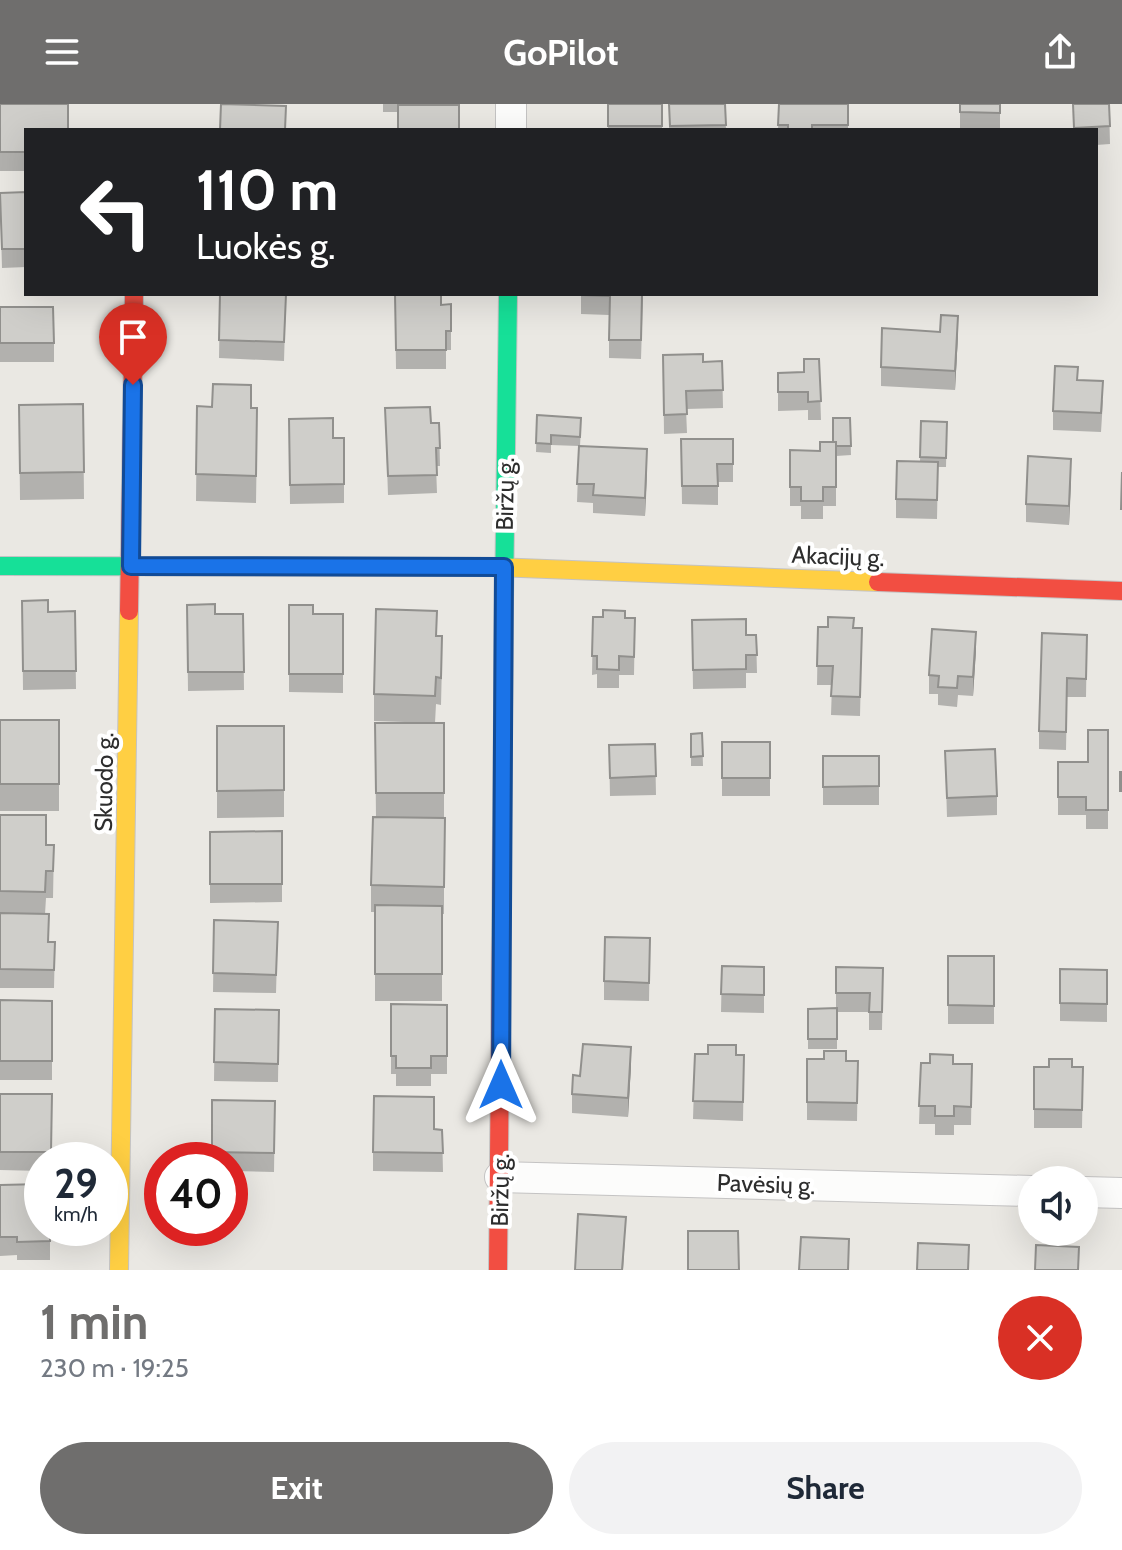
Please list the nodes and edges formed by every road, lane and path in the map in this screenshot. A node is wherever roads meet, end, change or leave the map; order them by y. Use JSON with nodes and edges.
{"nodes":[{"id":1,"x":511,"y":104,"type":"edge"},
{"id":2,"x":511,"y":128,"type":"edge"},
{"id":3,"x":134,"y":296,"type":"edge"},
{"id":4,"x":508,"y":296,"type":"edge"},
{"id":5,"x":0,"y":566,"type":"edge"},
{"id":6,"x":131,"y":566,"type":"junction"},
{"id":7,"x":504,"y":567,"type":"junction"},
{"id":8,"x":1122,"y":591,"type":"edge"},
{"id":9,"x":500,"y":1177,"type":"junction"},
{"id":10,"x":1018,"y":1191,"type":"edge"},
{"id":11,"x":1098,"y":1192,"type":"edge"},
{"id":12,"x":1122,"y":1193,"type":"edge"},
{"id":13,"x":119,"y":1270,"type":"edge"},
{"id":14,"x":498,"y":1270,"type":"edge"}],
"edges":[{"from":1,"to":2,"type":"street"},
{"from":3,"to":6,"type":"street","name":"Skuodo g."},
{"from":4,"to":7,"type":"street","name":"Biržų g."},
{"from":5,"to":6,"type":"street","name":"Akacijų g."},
{"from":6,"to":7,"type":"street","name":"Akacijų g."},
{"from":6,"to":13,"type":"street","name":"Skuodo g."},
{"from":7,"to":8,"type":"street","name":"Akacijų g."},
{"from":7,"to":9,"type":"street","name":"Biržų g."},
{"from":9,"to":10,"type":"street","name":"Pavėsių g."},
{"from":9,"to":14,"type":"street","name":"Biržų g."},
{"from":11,"to":12,"type":"street"}]}
